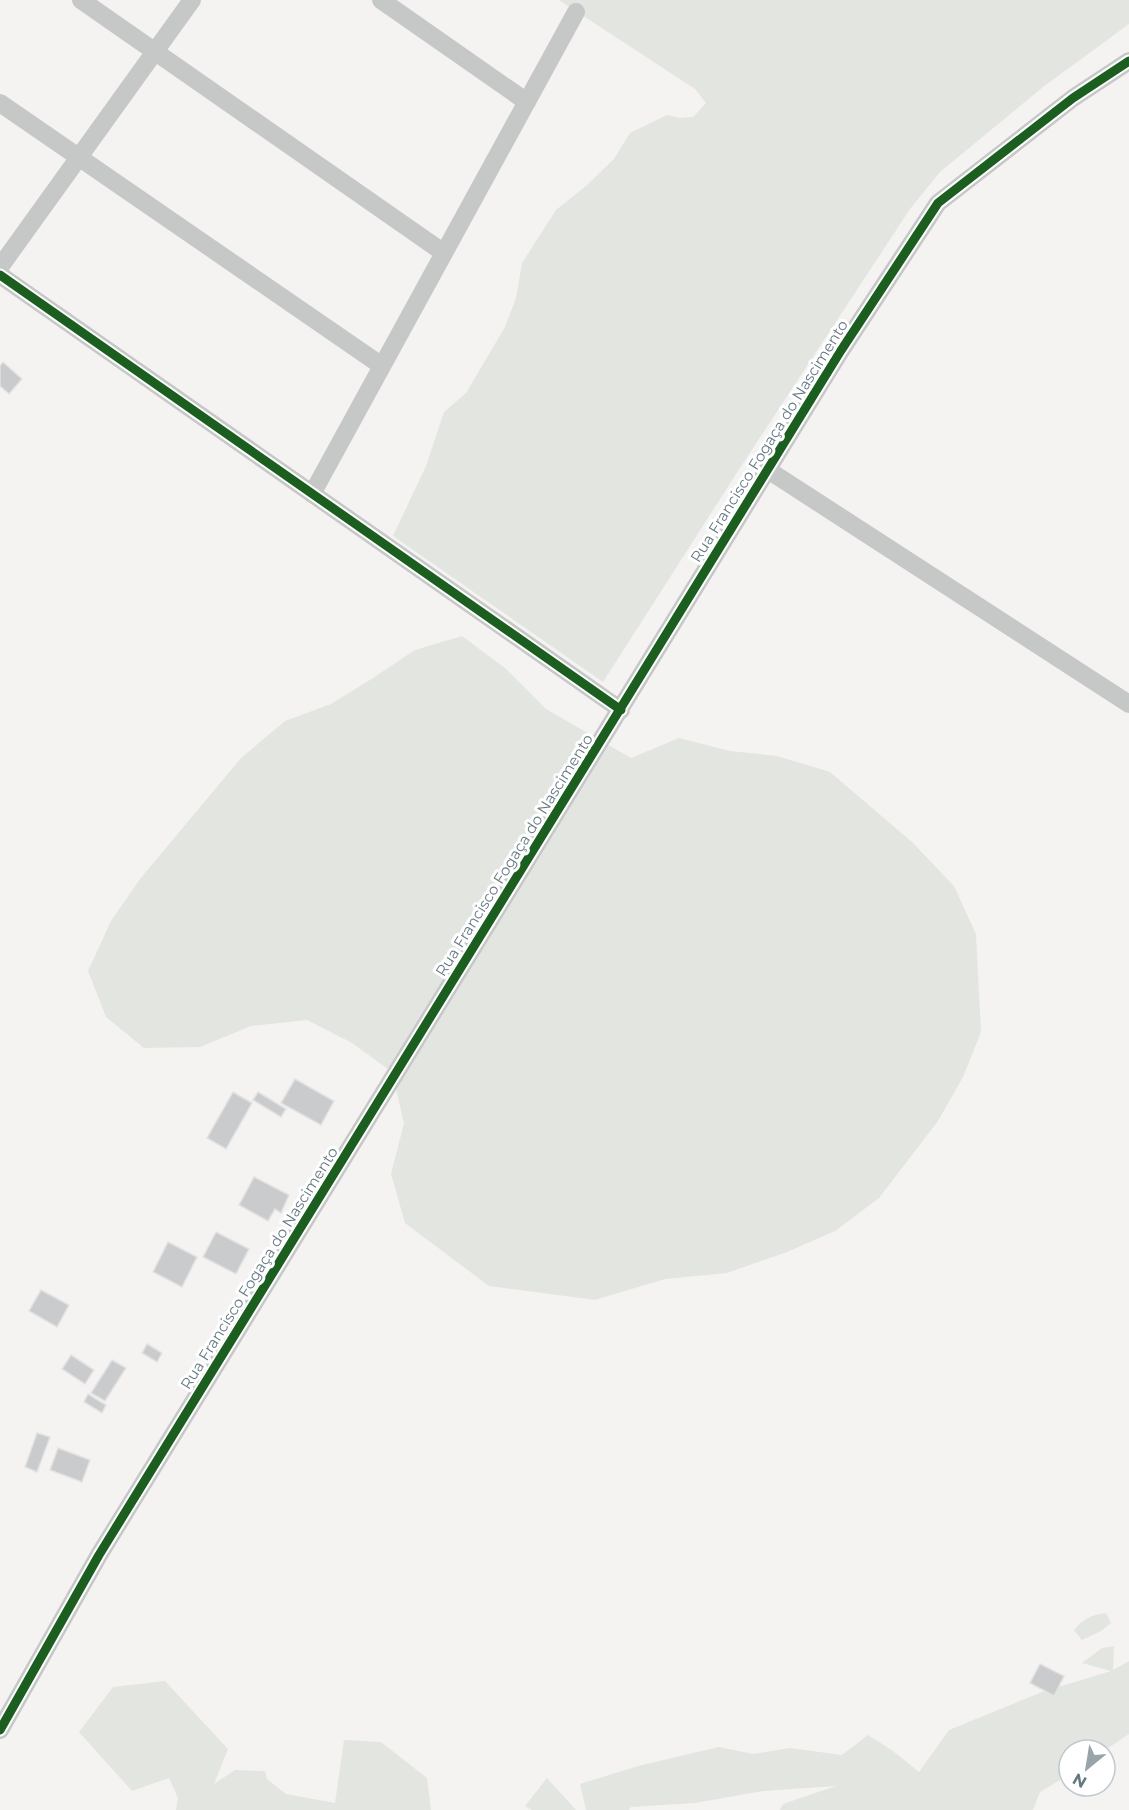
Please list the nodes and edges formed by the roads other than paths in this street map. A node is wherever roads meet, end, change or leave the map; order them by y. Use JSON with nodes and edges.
{"nodes":[{"id":1,"x":81,"y":0,"type":"edge"},
{"id":2,"x":192,"y":0,"type":"edge"},
{"id":3,"x":381,"y":0,"type":"edge"},
{"id":4,"x":576,"y":12,"type":"dead end"},
{"id":5,"x":154,"y":52,"type":"junction"},
{"id":6,"x":1129,"y":62,"type":"edge"},
{"id":7,"x":527,"y":102,"type":"junction"},
{"id":8,"x":0,"y":103,"type":"edge"},
{"id":9,"x":79,"y":157,"type":"junction"},
{"id":10,"x":444,"y":253,"type":"junction"},
{"id":11,"x":0,"y":267,"type":"edge"},
{"id":12,"x":0,"y":275,"type":"edge"},
{"id":13,"x":382,"y":366,"type":"junction"},
{"id":14,"x":768,"y":470,"type":"junction"},
{"id":15,"x":312,"y":494,"type":"junction"},
{"id":16,"x":1129,"y":704,"type":"edge"},
{"id":17,"x":621,"y":710,"type":"junction"},
{"id":18,"x":0,"y":1730,"type":"edge"}],
"edges":[{"from":1,"to":5,"type":"street"},
{"from":2,"to":5,"type":"street"},
{"from":3,"to":7,"type":"street"},
{"from":4,"to":7,"type":"street"},
{"from":5,"to":9,"type":"street"},
{"from":5,"to":10,"type":"street"},
{"from":6,"to":14,"type":"street","name":"Rua Francisco Fogaça do Nascimento"},
{"from":7,"to":10,"type":"street"},
{"from":8,"to":9,"type":"street"},
{"from":9,"to":11,"type":"street"},
{"from":9,"to":13,"type":"street"},
{"from":10,"to":13,"type":"street"},
{"from":12,"to":15,"type":"street"},
{"from":13,"to":15,"type":"street"},
{"from":14,"to":16,"type":"street"},
{"from":14,"to":17,"type":"street","name":"Rua Francisco Fogaça do Nascimento"},
{"from":15,"to":17,"type":"street"},
{"from":17,"to":18,"type":"street","name":"Rua Francisco Fogaça do Nascimento"}]}
